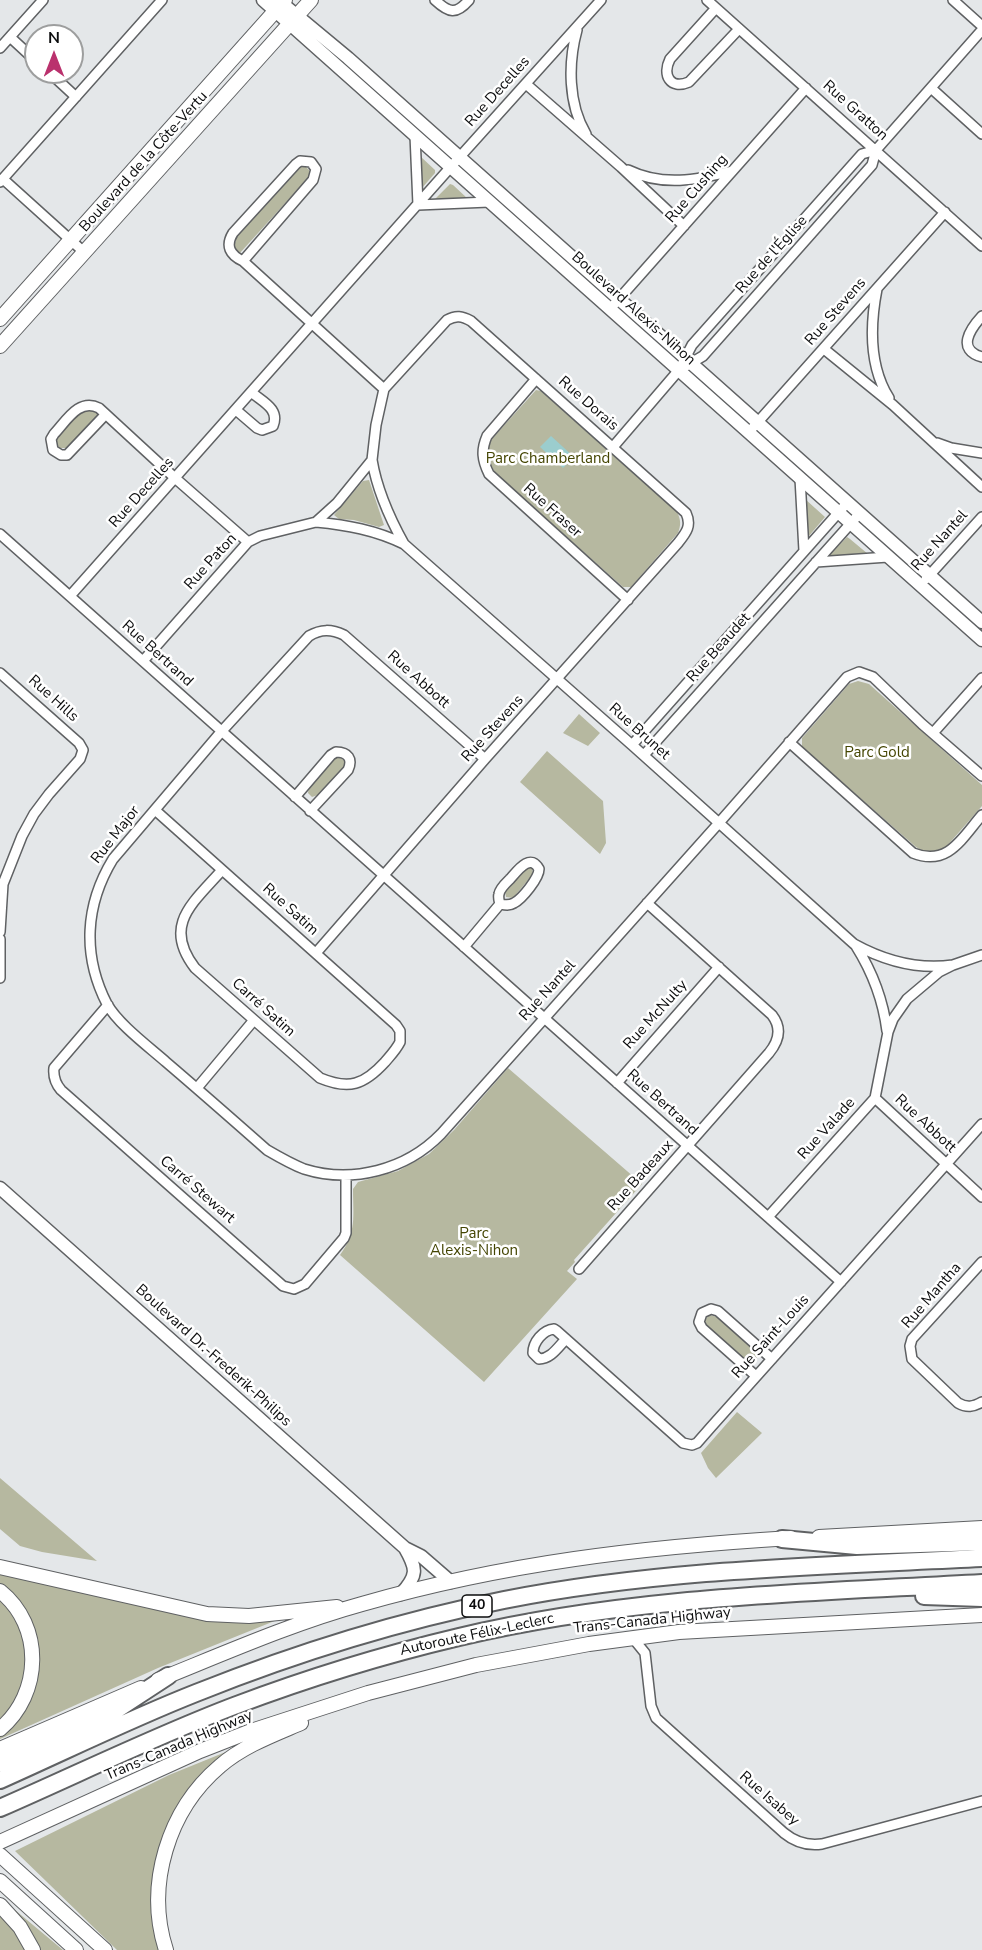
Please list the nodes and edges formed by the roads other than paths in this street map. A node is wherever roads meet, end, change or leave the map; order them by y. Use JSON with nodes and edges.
{"nodes":[{"id":1,"x":43,"y":0,"type":"edge"},
{"id":2,"x":162,"y":0,"type":"edge"},
{"id":3,"x":263,"y":0,"type":"edge"},
{"id":4,"x":311,"y":0,"type":"edge"},
{"id":5,"x":435,"y":0,"type":"edge"},
{"id":6,"x":470,"y":0,"type":"edge"},
{"id":7,"x":601,"y":0,"type":"edge"},
{"id":8,"x":707,"y":0,"type":"edge"},
{"id":9,"x":953,"y":0,"type":"edge"},
{"id":10,"x":280,"y":3,"type":"edge"},
{"id":11,"x":716,"y":8,"type":"junction"},
{"id":12,"x":294,"y":19,"type":"junction"},
{"id":13,"x":578,"y":26,"type":"junction"},
{"id":14,"x":982,"y":28,"type":"edge"},
{"id":15,"x":739,"y":29,"type":"junction"},
{"id":16,"x":10,"y":37,"type":"junction"},
{"id":17,"x":0,"y":48,"type":"edge"},
{"id":18,"x":24,"y":50,"type":"edge"},
{"id":19,"x":62,"y":84,"type":"edge"},
{"id":20,"x":526,"y":84,"type":"junction"},
{"id":21,"x":806,"y":88,"type":"junction"},
{"id":22,"x":931,"y":88,"type":"junction"},
{"id":23,"x":76,"y":97,"type":"junction"},
{"id":24,"x":982,"y":134,"type":"edge"},
{"id":25,"x":415,"y":135,"type":"junction"},
{"id":26,"x":590,"y":141,"type":"junction"},
{"id":27,"x":876,"y":150,"type":"junction"},
{"id":28,"x":460,"y":157,"type":"junction"},
{"id":29,"x":621,"y":167,"type":"junction"},
{"id":30,"x":450,"y":168,"type":"junction"},
{"id":31,"x":732,"y":170,"type":"junction"},
{"id":32,"x":1,"y":180,"type":"edge"},
{"id":33,"x":489,"y":202,"type":"junction"},
{"id":34,"x":418,"y":205,"type":"junction"},
{"id":35,"x":945,"y":212,"type":"junction"},
{"id":36,"x":684,"y":226,"type":"junction"},
{"id":37,"x":70,"y":240,"type":"junction"},
{"id":38,"x":982,"y":246,"type":"edge"},
{"id":39,"x":85,"y":252,"type":"junction"},
{"id":40,"x":243,"y":261,"type":"junction"},
{"id":41,"x":877,"y":289,"type":"junction"},
{"id":42,"x":614,"y":304,"type":"junction"},
{"id":43,"x":982,"y":316,"type":"edge"},
{"id":44,"x":0,"y":319,"type":"edge"},
{"id":45,"x":313,"y":323,"type":"junction"},
{"id":46,"x":0,"y":346,"type":"edge"},
{"id":47,"x":824,"y":349,"type":"junction"},
{"id":48,"x":982,"y":357,"type":"edge"},
{"id":49,"x":688,"y":360,"type":"junction"},
{"id":50,"x":679,"y":370,"type":"junction"},
{"id":51,"x":536,"y":379,"type":"junction"},
{"id":52,"x":384,"y":388,"type":"junction"},
{"id":53,"x":251,"y":392,"type":"junction"},
{"id":54,"x":893,"y":405,"type":"junction"},
{"id":55,"x":236,"y":410,"type":"junction"},
{"id":56,"x":105,"y":415,"type":"junction"},
{"id":57,"x":753,"y":427,"type":"junction"},
{"id":58,"x":932,"y":441,"type":"junction"},
{"id":59,"x":613,"y":447,"type":"junction"},
{"id":60,"x":982,"y":453,"type":"edge"},
{"id":61,"x":372,"y":460,"type":"junction"},
{"id":62,"x":175,"y":478,"type":"junction"},
{"id":63,"x":800,"y":478,"type":"junction"},
{"id":64,"x":982,"y":487,"type":"edge"},
{"id":65,"x":848,"y":502,"type":"junction"},
{"id":66,"x":838,"y":512,"type":"junction"},
{"id":67,"x":860,"y":513,"type":"junction"},
{"id":68,"x":982,"y":517,"type":"edge"},
{"id":69,"x":315,"y":522,"type":"junction"},
{"id":70,"x":689,"y":523,"type":"joint"},
{"id":71,"x":850,"y":523,"type":"junction"},
{"id":72,"x":0,"y":534,"type":"edge"},
{"id":73,"x":248,"y":543,"type":"junction"},
{"id":74,"x":404,"y":544,"type":"junction"},
{"id":75,"x":804,"y":551,"type":"junction"},
{"id":76,"x":888,"y":557,"type":"junction"},
{"id":77,"x":816,"y":562,"type":"junction"},
{"id":78,"x":930,"y":576,"type":"junction"},
{"id":79,"x":921,"y":585,"type":"junction"},
{"id":80,"x":70,"y":596,"type":"junction"},
{"id":81,"x":627,"y":600,"type":"junction"},
{"id":82,"x":982,"y":622,"type":"edge"},
{"id":83,"x":326,"y":630,"type":"joint"},
{"id":84,"x":982,"y":640,"type":"edge"},
{"id":85,"x":143,"y":661,"type":"junction"},
{"id":86,"x":0,"y":673,"type":"edge"},
{"id":87,"x":982,"y":678,"type":"edge"},
{"id":88,"x":556,"y":680,"type":"junction"},
{"id":89,"x":221,"y":732,"type":"junction"},
{"id":90,"x":933,"y":733,"type":"junction"},
{"id":91,"x":789,"y":742,"type":"junction"},
{"id":92,"x":632,"y":745,"type":"junction"},
{"id":93,"x":644,"y":755,"type":"junction"},
{"id":94,"x":485,"y":759,"type":"junction"},
{"id":95,"x":982,"y":776,"type":"edge"},
{"id":96,"x":295,"y":796,"type":"junction"},
{"id":97,"x":155,"y":810,"type":"junction"},
{"id":98,"x":310,"y":811,"type":"junction"},
{"id":99,"x":982,"y":814,"type":"edge"},
{"id":100,"x":718,"y":824,"type":"junction"},
{"id":101,"x":222,"y":870,"type":"junction"},
{"id":102,"x":384,"y":876,"type":"junction"},
{"id":103,"x":2,"y":882,"type":"edge"},
{"id":104,"x":647,"y":903,"type":"junction"},
{"id":105,"x":500,"y":904,"type":"junction"},
{"id":106,"x":0,"y":932,"type":"edge"},
{"id":107,"x":0,"y":939,"type":"edge"},
{"id":108,"x":854,"y":944,"type":"junction"},
{"id":109,"x":464,"y":947,"type":"junction"},
{"id":110,"x":315,"y":953,"type":"junction"},
{"id":111,"x":982,"y":955,"type":"edge"},
{"id":112,"x":953,"y":965,"type":"junction"},
{"id":113,"x":719,"y":968,"type":"junction"},
{"id":114,"x":0,"y":978,"type":"edge"},
{"id":115,"x":108,"y":1005,"type":"junction"},
{"id":116,"x":543,"y":1018,"type":"junction"},
{"id":117,"x":254,"y":1020,"type":"junction"},
{"id":118,"x":888,"y":1032,"type":"junction"},
{"id":119,"x":400,"y":1036,"type":"joint"},
{"id":120,"x":616,"y":1083,"type":"junction"},
{"id":121,"x":197,"y":1088,"type":"junction"},
{"id":122,"x":875,"y":1098,"type":"junction"},
{"id":123,"x":982,"y":1124,"type":"edge"},
{"id":124,"x":688,"y":1146,"type":"junction"},
{"id":125,"x":945,"y":1164,"type":"junction"},
{"id":126,"x":346,"y":1176,"type":"junction"},
{"id":127,"x":0,"y":1188,"type":"edge"},
{"id":128,"x":982,"y":1197,"type":"edge"},
{"id":129,"x":768,"y":1216,"type":"junction"},
{"id":130,"x":982,"y":1262,"type":"edge"},
{"id":131,"x":579,"y":1269,"type":"dead end"},
{"id":132,"x":841,"y":1282,"type":"junction"},
{"id":133,"x":566,"y":1339,"type":"dead end"},
{"id":134,"x":772,"y":1359,"type":"junction"},
{"id":135,"x":756,"y":1377,"type":"junction"},
{"id":136,"x":982,"y":1402,"type":"edge"},
{"id":137,"x":982,"y":1528,"type":"edge"},
{"id":138,"x":783,"y":1539,"type":"junction"},
{"id":139,"x":982,"y":1542,"type":"edge"},
{"id":140,"x":405,"y":1548,"type":"junction"},
{"id":141,"x":982,"y":1558,"type":"edge"},
{"id":142,"x":0,"y":1567,"type":"edge"},
{"id":143,"x":451,"y":1582,"type":"junction"},
{"id":144,"x":982,"y":1583,"type":"edge"},
{"id":145,"x":0,"y":1592,"type":"edge"},
{"id":146,"x":401,"y":1593,"type":"junction"},
{"id":147,"x":800,"y":1593,"type":"junction"},
{"id":148,"x":982,"y":1598,"type":"edge"},
{"id":149,"x":360,"y":1604,"type":"junction"},
{"id":150,"x":982,"y":1615,"type":"edge"},
{"id":151,"x":655,"y":1635,"type":"junction"},
{"id":152,"x":632,"y":1638,"type":"junction"},
{"id":153,"x":645,"y":1653,"type":"junction"},
{"id":154,"x":168,"y":1676,"type":"junction"},
{"id":155,"x":357,"y":1697,"type":"junction"},
{"id":156,"x":0,"y":1729,"type":"edge"},
{"id":157,"x":0,"y":1749,"type":"edge"},
{"id":158,"x":0,"y":1763,"type":"edge"},
{"id":159,"x":0,"y":1780,"type":"edge"},
{"id":160,"x":982,"y":1801,"type":"edge"},
{"id":161,"x":0,"y":1808,"type":"edge"},
{"id":162,"x":0,"y":1842,"type":"edge"},
{"id":163,"x":5,"y":1860,"type":"edge"},
{"id":164,"x":0,"y":1881,"type":"edge"},
{"id":165,"x":0,"y":1905,"type":"edge"},
{"id":166,"x":102,"y":1949,"type":"edge"},
{"id":167,"x":33,"y":1950,"type":"edge"},
{"id":168,"x":76,"y":1950,"type":"edge"},
{"id":169,"x":166,"y":1950,"type":"edge"}],
"edges":[{"from":1,"to":16,"type":"street"},
{"from":2,"to":23,"type":"street"},
{"from":3,"to":10,"type":"street","name":"Boulevard Alexis-Nihon"},
{"from":4,"to":12,"type":"main road","name":"Boulevard de la Côte-Vertu"},
{"from":5,"to":6,"type":"street"},
{"from":7,"to":13,"type":"street","name":"Rue Decelles"},
{"from":8,"to":11,"type":"street","name":"Rue Gratton"},
{"from":9,"to":14,"type":"street"},
{"from":10,"to":12,"type":"street","name":"Boulevard Alexis-Nihon"},
{"from":10,"to":37,"type":"main road","name":"Boulevard de la Côte-Vertu"},
{"from":11,"to":15,"type":"street","name":"Rue Gratton"},
{"from":11,"to":15,"type":"street"},
{"from":12,"to":25,"type":"street","name":"Boulevard Alexis-Nihon"},
{"from":12,"to":28,"type":"street","name":"Boulevard Alexis-Nihon"},
{"from":12,"to":39,"type":"main road","name":"Boulevard de la Côte-Vertu"},
{"from":13,"to":20,"type":"street","name":"Rue Decelles"},
{"from":13,"to":26,"type":"street"},
{"from":14,"to":22,"type":"street","name":"Rue de l'Église"},
{"from":15,"to":21,"type":"street","name":"Rue Gratton"},
{"from":16,"to":17,"type":"street"},
{"from":16,"to":18,"type":"street"},
{"from":19,"to":23,"type":"street"},
{"from":20,"to":26,"type":"street"},
{"from":20,"to":28,"type":"street","name":"Rue Decelles"},
{"from":21,"to":27,"type":"street","name":"Rue Gratton"},
{"from":21,"to":31,"type":"street","name":"Rue Cushing"},
{"from":22,"to":24,"type":"street"},
{"from":22,"to":27,"type":"street","name":"Rue de l'Église"},
{"from":23,"to":32,"type":"street"},
{"from":25,"to":30,"type":"street","name":"Boulevard Alexis-Nihon"},
{"from":25,"to":34,"type":"street"},
{"from":26,"to":29,"type":"street"},
{"from":27,"to":35,"type":"street","name":"Rue Gratton"},
{"from":27,"to":49,"type":"street","name":"Rue de l'Église"},
{"from":27,"to":49,"type":"street","name":"Rue de l'Église"},
{"from":28,"to":30,"type":"street","name":"Rue Decelles"},
{"from":28,"to":42,"type":"street","name":"Boulevard Alexis-Nihon"},
{"from":29,"to":31,"type":"street"},
{"from":29,"to":36,"type":"street"},
{"from":30,"to":33,"type":"street","name":"Boulevard Alexis-Nihon"},
{"from":30,"to":34,"type":"street","name":"Rue Decelles"},
{"from":31,"to":36,"type":"street","name":"Rue Cushing"},
{"from":32,"to":37,"type":"street"},
{"from":33,"to":34,"type":"street"},
{"from":33,"to":42,"type":"street","name":"Boulevard Alexis-Nihon"},
{"from":34,"to":45,"type":"street","name":"Rue Decelles"},
{"from":35,"to":38,"type":"street","name":"Rue Gratton"},
{"from":35,"to":41,"type":"street","name":"Rue Stevens"},
{"from":36,"to":42,"type":"street","name":"Rue Cushing"},
{"from":37,"to":39,"type":"street"},
{"from":37,"to":44,"type":"main road","name":"Boulevard de la Côte-Vertu"},
{"from":39,"to":46,"type":"main road","name":"Boulevard de la Côte-Vertu"},
{"from":40,"to":40,"type":"street"},
{"from":40,"to":45,"type":"street"},
{"from":41,"to":47,"type":"street","name":"Rue Stevens"},
{"from":41,"to":54,"type":"street"},
{"from":42,"to":49,"type":"street","name":"Boulevard Alexis-Nihon"},
{"from":42,"to":50,"type":"street","name":"Boulevard Alexis-Nihon"},
{"from":43,"to":48,"type":"street"},
{"from":45,"to":52,"type":"street"},
{"from":45,"to":53,"type":"street","name":"Rue Decelles"},
{"from":47,"to":54,"type":"street"},
{"from":47,"to":57,"type":"street","name":"Rue Stevens"},
{"from":49,"to":50,"type":"street","name":"Rue de l'Église"},
{"from":49,"to":57,"type":"street","name":"Boulevard Alexis-Nihon"},
{"from":50,"to":57,"type":"street","name":"Boulevard Alexis-Nihon"},
{"from":50,"to":59,"type":"street","name":"Rue de l'Église"},
{"from":51,"to":52,"type":"street","name":"Rue Dorais"},
{"from":51,"to":59,"type":"street","name":"Rue Dorais"},
{"from":51,"to":81,"type":"street","name":"Rue Fraser"},
{"from":52,"to":61,"type":"street"},
{"from":53,"to":55,"type":"street","name":"Rue Decelles"},
{"from":53,"to":55,"type":"street"},
{"from":54,"to":58,"type":"street"},
{"from":55,"to":62,"type":"street","name":"Rue Decelles"},
{"from":56,"to":56,"type":"street"},
{"from":56,"to":62,"type":"street"},
{"from":57,"to":63,"type":"street","name":"Boulevard Alexis-Nihon"},
{"from":57,"to":65,"type":"street","name":"Boulevard Alexis-Nihon"},
{"from":58,"to":60,"type":"street"},
{"from":58,"to":64,"type":"street"},
{"from":59,"to":70,"type":"street","name":"Rue Dorais"},
{"from":61,"to":69,"type":"street","name":"Rue Paton"},
{"from":61,"to":74,"type":"street","name":"Rue Brunet"},
{"from":62,"to":73,"type":"street"},
{"from":62,"to":80,"type":"street","name":"Rue Decelles"},
{"from":63,"to":66,"type":"street","name":"Boulevard Alexis-Nihon"},
{"from":63,"to":75,"type":"street"},
{"from":65,"to":66,"type":"street","name":"Rue Beaudet"},
{"from":65,"to":67,"type":"street","name":"Boulevard Alexis-Nihon"},
{"from":66,"to":71,"type":"street","name":"Boulevard Alexis-Nihon"},
{"from":66,"to":75,"type":"street","name":"Rue Beaudet"},
{"from":67,"to":71,"type":"street","name":"Rue Beaudet"},
{"from":67,"to":78,"type":"street","name":"Boulevard Alexis-Nihon"},
{"from":68,"to":78,"type":"street","name":"Rue Nantel"},
{"from":69,"to":73,"type":"street","name":"Rue Paton"},
{"from":69,"to":74,"type":"street","name":"Rue Brunet"},
{"from":70,"to":81,"type":"street","name":"Rue Stevens"},
{"from":71,"to":76,"type":"street","name":"Boulevard Alexis-Nihon"},
{"from":71,"to":77,"type":"street","name":"Rue Beaudet"},
{"from":72,"to":80,"type":"street","name":"Rue Bertrand"},
{"from":73,"to":85,"type":"street","name":"Rue Paton"},
{"from":74,"to":88,"type":"street","name":"Rue Brunet"},
{"from":75,"to":92,"type":"street","name":"Rue Beaudet"},
{"from":76,"to":77,"type":"street"},
{"from":76,"to":79,"type":"street","name":"Boulevard Alexis-Nihon"},
{"from":77,"to":93,"type":"street","name":"Rue Beaudet"},
{"from":78,"to":79,"type":"street","name":"Rue Nantel"},
{"from":78,"to":82,"type":"street","name":"Boulevard Alexis-Nihon"},
{"from":79,"to":84,"type":"street","name":"Boulevard Alexis-Nihon"},
{"from":80,"to":85,"type":"street","name":"Rue Bertrand"},
{"from":81,"to":88,"type":"street","name":"Rue Stevens"},
{"from":83,"to":89,"type":"street","name":"Rue Major"},
{"from":83,"to":94,"type":"street","name":"Rue Abbott"},
{"from":85,"to":89,"type":"street","name":"Rue Bertrand"},
{"from":86,"to":103,"type":"street","name":"Rue Hills"},
{"from":87,"to":90,"type":"street"},
{"from":88,"to":92,"type":"street","name":"Rue Brunet"},
{"from":88,"to":94,"type":"street","name":"Rue Stevens"},
{"from":89,"to":96,"type":"street","name":"Rue Bertrand"},
{"from":89,"to":97,"type":"street","name":"Rue Major"},
{"from":90,"to":91,"type":"street","name":"Rue Nantel"},
{"from":90,"to":95,"type":"street"},
{"from":91,"to":99,"type":"street"},
{"from":91,"to":100,"type":"street","name":"Rue Nantel"},
{"from":92,"to":93,"type":"street","name":"Rue Brunet"},
{"from":93,"to":100,"type":"street","name":"Rue Brunet"},
{"from":94,"to":102,"type":"street","name":"Rue Stevens"},
{"from":96,"to":98,"type":"street","name":"Rue Bertrand"},
{"from":96,"to":98,"type":"street"},
{"from":97,"to":101,"type":"street","name":"Rue Satim"},
{"from":97,"to":115,"type":"street","name":"Rue Major"},
{"from":98,"to":102,"type":"street","name":"Rue Bertrand"},
{"from":100,"to":104,"type":"street","name":"Rue Nantel"},
{"from":100,"to":108,"type":"street","name":"Rue Brunet"},
{"from":101,"to":110,"type":"street","name":"Rue Satim"},
{"from":101,"to":117,"type":"street","name":"Carré Satim"},
{"from":102,"to":109,"type":"street","name":"Rue Bertrand"},
{"from":102,"to":110,"type":"street","name":"Rue Stevens"},
{"from":103,"to":106,"type":"street"},
{"from":104,"to":113,"type":"street"},
{"from":104,"to":116,"type":"street","name":"Rue Nantel"},
{"from":105,"to":105,"type":"street"},
{"from":105,"to":109,"type":"street"},
{"from":107,"to":114,"type":"street"},
{"from":108,"to":112,"type":"street","name":"Rue Brunet"},
{"from":108,"to":118,"type":"street","name":"Rue Brunet"},
{"from":109,"to":116,"type":"street","name":"Rue Bertrand"},
{"from":110,"to":119,"type":"street","name":"Rue Satim"},
{"from":111,"to":112,"type":"street","name":"Rue Valade"},
{"from":112,"to":118,"type":"street","name":"Rue Valade"},
{"from":113,"to":120,"type":"street","name":"Rue McNulty"},
{"from":113,"to":124,"type":"street","name":"Rue Badeaux"},
{"from":115,"to":121,"type":"street","name":"Rue Major"},
{"from":115,"to":126,"type":"street","name":"Carré Stewart"},
{"from":116,"to":120,"type":"street","name":"Rue Bertrand"},
{"from":116,"to":126,"type":"street","name":"Rue Nantel"},
{"from":117,"to":119,"type":"street","name":"Carré Satim"},
{"from":117,"to":121,"type":"street"},
{"from":118,"to":122,"type":"street","name":"Rue Valade"},
{"from":120,"to":124,"type":"street","name":"Rue Bertrand"},
{"from":121,"to":126,"type":"street","name":"Rue Nantel"},
{"from":122,"to":125,"type":"street","name":"Rue Abbott"},
{"from":122,"to":129,"type":"street","name":"Rue Valade"},
{"from":123,"to":125,"type":"street","name":"Rue Saint-Louis"},
{"from":124,"to":129,"type":"street","name":"Rue Bertrand"},
{"from":124,"to":131,"type":"street","name":"Rue Badeaux"},
{"from":125,"to":128,"type":"street","name":"Rue Abbott"},
{"from":125,"to":132,"type":"street","name":"Rue Saint-Louis"},
{"from":127,"to":140,"type":"street","name":"Boulevard Dr.-Frederik-Philips"},
{"from":129,"to":132,"type":"street","name":"Rue Bertrand"},
{"from":130,"to":136,"type":"street","name":"Rue Mantha"},
{"from":132,"to":134,"type":"street","name":"Rue Saint-Louis"},
{"from":133,"to":135,"type":"street","name":"Rue Saint-Louis"},
{"from":134,"to":135,"type":"street","name":"Rue Saint-Louis"},
{"from":134,"to":135,"type":"street"},
{"from":137,"to":138,"type":"main road"},
{"from":138,"to":139,"type":"highway"},
{"from":138,"to":143,"type":"main road"},
{"from":140,"to":143,"type":"street","name":"Boulevard Dr.-Frederik-Philips"},
{"from":140,"to":146,"type":"street"},
{"from":141,"to":159,"type":"highway","name":"Autoroute Félix-Leclerc","number":"40"},
{"from":142,"to":149,"type":"main road"},
{"from":143,"to":146,"type":"main road"},
{"from":144,"to":147,"type":"highway","name":"Autoroute Félix-Leclerc","number":"40"},
{"from":145,"to":156,"type":"main road"},
{"from":146,"to":149,"type":"main road"},
{"from":147,"to":148,"type":"highway"},
{"from":147,"to":161,"type":"highway","name":"Autoroute Félix-Leclerc","number":"40"},
{"from":149,"to":154,"type":"main road"},
{"from":150,"to":151,"type":"main road","name":"Trans-Canada Highway"},
{"from":151,"to":152,"type":"main road","name":"Trans-Canada Highway"},
{"from":151,"to":153,"type":"street"},
{"from":152,"to":153,"type":"street"},
{"from":152,"to":155,"type":"main road","name":"Trans-Canada Highway"},
{"from":153,"to":160,"type":"street","name":"Rue Isabey"},
{"from":154,"to":157,"type":"main road"},
{"from":154,"to":158,"type":"highway"},
{"from":155,"to":162,"type":"main road","name":"Trans-Canada Highway"},
{"from":155,"to":169,"type":"main road"},
{"from":163,"to":166,"type":"main road"},
{"from":164,"to":168,"type":"main road"},
{"from":165,"to":167,"type":"main road"}]}
